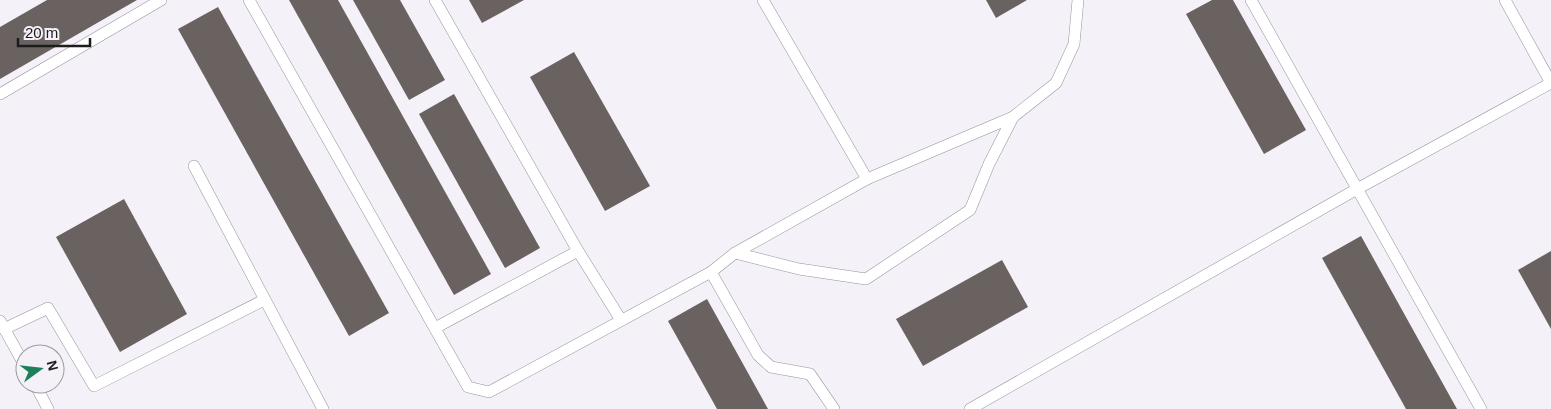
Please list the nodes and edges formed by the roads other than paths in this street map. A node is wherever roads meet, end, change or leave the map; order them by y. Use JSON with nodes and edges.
{"nodes":[{"id":1,"x":161,"y":0,"type":"edge"},
{"id":2,"x":249,"y":0,"type":"edge"},
{"id":3,"x":436,"y":0,"type":"edge"},
{"id":4,"x":763,"y":0,"type":"edge"},
{"id":5,"x":1078,"y":0,"type":"edge"},
{"id":6,"x":1251,"y":0,"type":"edge"},
{"id":7,"x":1505,"y":0,"type":"edge"},
{"id":8,"x":0,"y":94,"type":"edge"},
{"id":9,"x":1013,"y":117,"type":"junction"},
{"id":10,"x":194,"y":166,"type":"dead end"},
{"id":11,"x":867,"y":179,"type":"junction"},
{"id":12,"x":1357,"y":189,"type":"junction"},
{"id":13,"x":578,"y":251,"type":"junction"},
{"id":14,"x":735,"y":254,"type":"junction"},
{"id":15,"x":711,"y":272,"type":"junction"},
{"id":16,"x":264,"y":300,"type":"junction"},
{"id":17,"x":622,"y":320,"type":"junction"},
{"id":18,"x":2,"y":325,"type":"edge"},
{"id":19,"x":435,"y":328,"type":"junction"},
{"id":20,"x":15,"y":348,"type":"edge"},
{"id":21,"x":40,"y":394,"type":"edge"},
{"id":22,"x":48,"y":409,"type":"edge"},
{"id":23,"x":323,"y":409,"type":"edge"},
{"id":24,"x":834,"y":409,"type":"edge"},
{"id":25,"x":970,"y":409,"type":"edge"},
{"id":26,"x":1480,"y":409,"type":"edge"}],
"edges":[{"from":1,"to":8,"type":"lane"},
{"from":2,"to":19,"type":"lane"},
{"from":3,"to":13,"type":"lane"},
{"from":4,"to":11,"type":"lane"},
{"from":5,"to":9,"type":"lane"},
{"from":6,"to":12,"type":"lane"},
{"from":7,"to":12,"type":"lane"},
{"from":9,"to":11,"type":"lane"},
{"from":9,"to":14,"type":"lane"},
{"from":10,"to":16,"type":"lane"},
{"from":11,"to":14,"type":"lane"},
{"from":12,"to":25,"type":"lane"},
{"from":12,"to":26,"type":"lane"},
{"from":13,"to":17,"type":"lane"},
{"from":13,"to":19,"type":"lane"},
{"from":14,"to":15,"type":"lane"},
{"from":15,"to":17,"type":"lane"},
{"from":15,"to":24,"type":"lane"},
{"from":16,"to":18,"type":"lane"},
{"from":16,"to":23,"type":"lane"},
{"from":17,"to":19,"type":"lane"},
{"from":18,"to":20,"type":"lane"},
{"from":21,"to":22,"type":"lane"}]}
